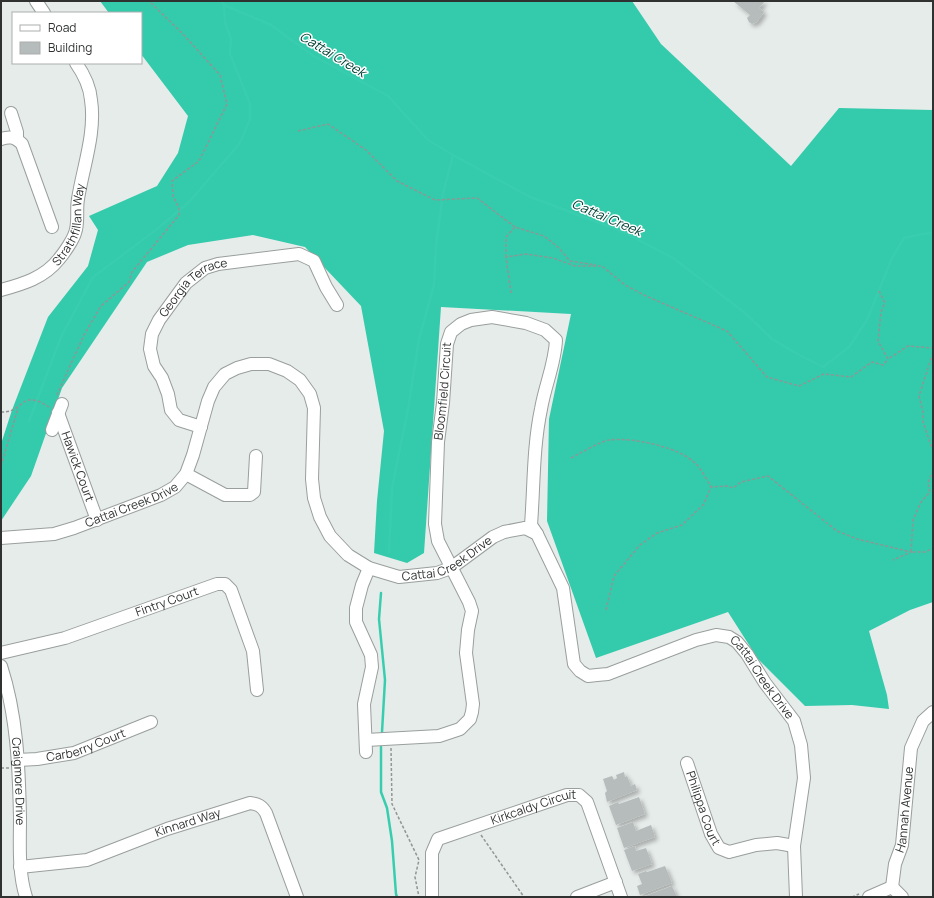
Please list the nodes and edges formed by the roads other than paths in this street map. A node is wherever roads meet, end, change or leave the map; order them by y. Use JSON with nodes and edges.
{"nodes":[{"id":1,"x":28,"y":1,"type":"edge"},
{"id":2,"x":36,"y":1,"type":"edge"},
{"id":3,"x":35,"y":12,"type":"edge"},
{"id":4,"x":43,"y":12,"type":"edge"},
{"id":5,"x":70,"y":64,"type":"edge"},
{"id":6,"x":77,"y":64,"type":"edge"},
{"id":7,"x":11,"y":113,"type":"dead end"},
{"id":8,"x":92,"y":123,"type":"junction"},
{"id":9,"x":17,"y":138,"type":"junction"},
{"id":10,"x":1,"y":139,"type":"edge"},
{"id":11,"x":52,"y":227,"type":"dead end"},
{"id":12,"x":1,"y":290,"type":"edge"},
{"id":13,"x":337,"y":305,"type":"dead end"},
{"id":14,"x":201,"y":428,"type":"junction"},
{"id":15,"x":52,"y":430,"type":"dead end"},
{"id":16,"x":256,"y":456,"type":"dead end"},
{"id":17,"x":186,"y":474,"type":"junction"},
{"id":18,"x":97,"y":520,"type":"junction"},
{"id":19,"x":537,"y":534,"type":"junction"},
{"id":20,"x":1,"y":538,"type":"edge"},
{"id":21,"x":369,"y":568,"type":"junction"},
{"id":22,"x":451,"y":568,"type":"junction"},
{"id":23,"x":1,"y":653,"type":"edge"},
{"id":24,"x":1,"y":666,"type":"edge"},
{"id":25,"x":257,"y":690,"type":"dead end"},
{"id":26,"x":933,"y":712,"type":"edge"},
{"id":27,"x":151,"y":722,"type":"dead end"},
{"id":28,"x":366,"y":740,"type":"junction"},
{"id":29,"x":366,"y":752,"type":"dead end"},
{"id":30,"x":18,"y":760,"type":"junction"},
{"id":31,"x":687,"y":763,"type":"dead end"},
{"id":32,"x":794,"y":846,"type":"junction"},
{"id":33,"x":20,"y":867,"type":"junction"},
{"id":34,"x":616,"y":882,"type":"junction"},
{"id":35,"x":892,"y":887,"type":"junction"},
{"id":36,"x":26,"y":897,"type":"edge"},
{"id":37,"x":297,"y":897,"type":"edge"},
{"id":38,"x":432,"y":897,"type":"edge"},
{"id":39,"x":577,"y":897,"type":"edge"},
{"id":40,"x":621,"y":897,"type":"edge"},
{"id":41,"x":796,"y":897,"type":"edge"},
{"id":42,"x":869,"y":897,"type":"edge"},
{"id":43,"x":902,"y":897,"type":"edge"}],
"edges":[{"from":1,"to":3,"type":"street"},
{"from":2,"to":4,"type":"street"},
{"from":5,"to":8,"type":"street","name":"Strathfillan Way"},
{"from":6,"to":8,"type":"street","name":"Strathfillan Way"},
{"from":7,"to":9,"type":"street"},
{"from":8,"to":12,"type":"street","name":"Strathfillan Way"},
{"from":9,"to":10,"type":"street"},
{"from":9,"to":11,"type":"street"},
{"from":13,"to":14,"type":"street","name":"Georgia Terrace"},
{"from":14,"to":17,"type":"street","name":"Cattai Creek Drive"},
{"from":14,"to":21,"type":"street","name":"Cattai Creek Drive"},
{"from":15,"to":18,"type":"street","name":"Hawick Court"},
{"from":16,"to":17,"type":"street"},
{"from":17,"to":18,"type":"street","name":"Cattai Creek Drive"},
{"from":18,"to":20,"type":"street","name":"Cattai Creek Drive"},
{"from":19,"to":22,"type":"street","name":"Cattai Creek Drive"},
{"from":19,"to":22,"type":"street","name":"Bloomfield Circuit"},
{"from":19,"to":32,"type":"street","name":"Cattai Creek Drive"},
{"from":21,"to":22,"type":"street","name":"Cattai Creek Drive"},
{"from":21,"to":28,"type":"street"},
{"from":22,"to":28,"type":"street"},
{"from":23,"to":25,"type":"street","name":"Fintry Court"},
{"from":24,"to":30,"type":"street","name":"Craigmore Drive"},
{"from":26,"to":35,"type":"street","name":"Hannah Avenue"},
{"from":27,"to":30,"type":"street","name":"Carberry Court"},
{"from":28,"to":29,"type":"street"},
{"from":30,"to":33,"type":"street","name":"Craigmore Drive"},
{"from":31,"to":32,"type":"street","name":"Philippa Court"},
{"from":32,"to":41,"type":"street","name":"Cattai Creek Drive"},
{"from":33,"to":36,"type":"street","name":"Craigmore Drive"},
{"from":33,"to":37,"type":"street","name":"Kinnard Way"},
{"from":34,"to":38,"type":"street","name":"Kirkcaldy Circuit"},
{"from":34,"to":39,"type":"street"},
{"from":34,"to":40,"type":"street","name":"Kirkcaldy Circuit"},
{"from":35,"to":42,"type":"street"},
{"from":35,"to":43,"type":"street"}]}
